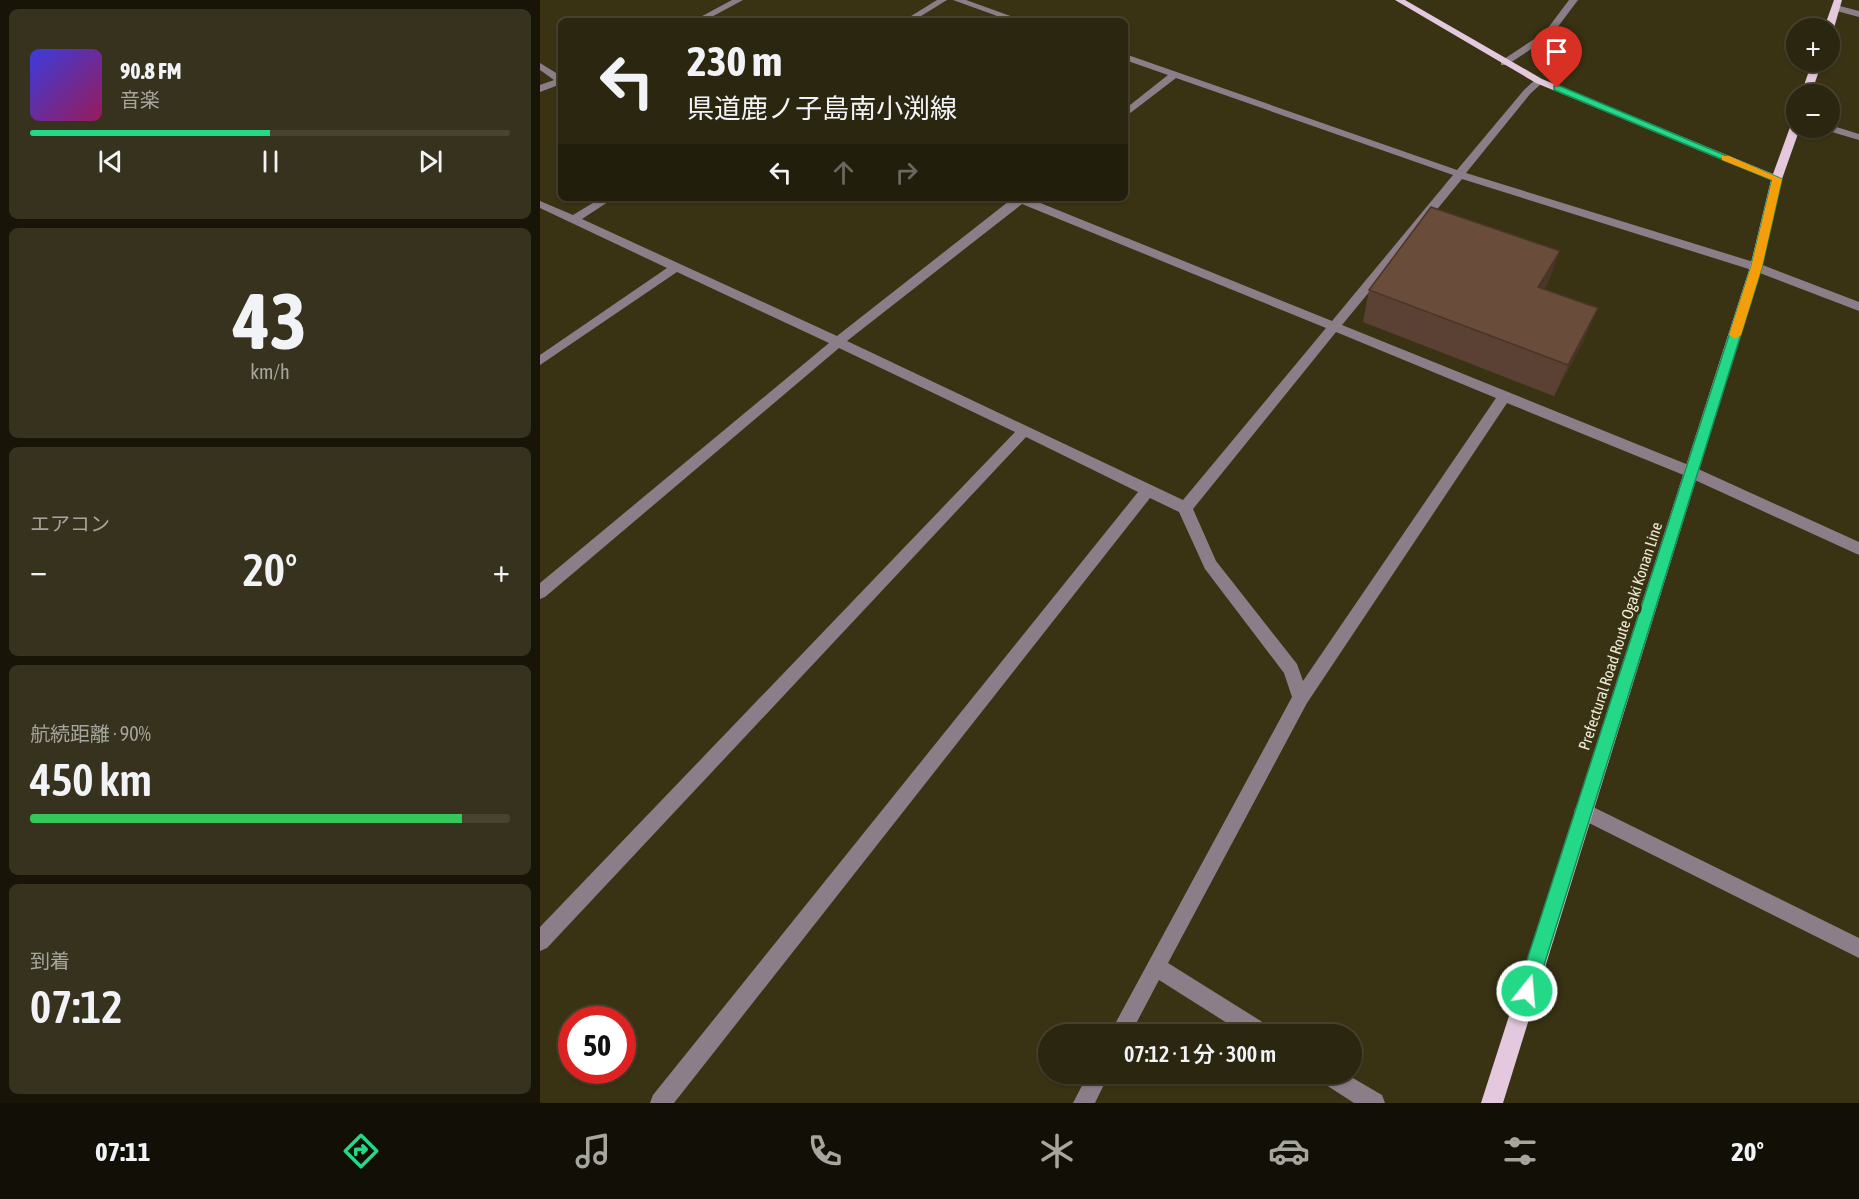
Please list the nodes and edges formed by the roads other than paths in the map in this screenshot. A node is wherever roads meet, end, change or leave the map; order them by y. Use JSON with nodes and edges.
{"nodes":[{"id":1,"x":739,"y":0,"type":"edge"},
{"id":2,"x":943,"y":0,"type":"edge"},
{"id":3,"x":957,"y":0,"type":"edge"},
{"id":4,"x":1399,"y":0,"type":"edge"},
{"id":5,"x":1574,"y":0,"type":"edge"},
{"id":6,"x":1837,"y":4,"type":"edge"},
{"id":7,"x":1859,"y":14,"type":"edge"},
{"id":8,"x":703,"y":18,"type":"edge"},
{"id":9,"x":912,"y":18,"type":"edge"},
{"id":10,"x":1011,"y":18,"type":"edge"},
{"id":11,"x":1128,"y":58,"type":"edge"},
{"id":12,"x":1504,"y":63,"type":"junction"},
{"id":13,"x":540,"y":66,"type":"edge"},
{"id":14,"x":1174,"y":74,"type":"junction"},
{"id":15,"x":558,"y":78,"type":"edge"},
{"id":16,"x":558,"y":81,"type":"edge"},
{"id":17,"x":1539,"y":81,"type":"junction"},
{"id":18,"x":540,"y":89,"type":"edge"},
{"id":19,"x":1128,"y":112,"type":"edge"},
{"id":20,"x":1840,"y":131,"type":"edge"},
{"id":21,"x":1859,"y":137,"type":"edge"},
{"id":22,"x":1791,"y":138,"type":"edge"},
{"id":23,"x":1460,"y":174,"type":"junction"},
{"id":24,"x":1777,"y":179,"type":"junction"},
{"id":25,"x":604,"y":201,"type":"edge"},
{"id":26,"x":1016,"y":201,"type":"edge"},
{"id":27,"x":1027,"y":201,"type":"edge"},
{"id":28,"x":540,"y":204,"type":"edge"},
{"id":29,"x":574,"y":219,"type":"junction"},
{"id":30,"x":676,"y":267,"type":"junction"},
{"id":31,"x":1756,"y":267,"type":"junction"},
{"id":32,"x":1859,"y":307,"type":"edge"},
{"id":33,"x":1335,"y":327,"type":"junction"},
{"id":34,"x":837,"y":342,"type":"junction"},
{"id":35,"x":540,"y":361,"type":"edge"},
{"id":36,"x":1504,"y":397,"type":"junction"},
{"id":37,"x":1024,"y":431,"type":"junction"},
{"id":38,"x":1691,"y":472,"type":"junction"},
{"id":39,"x":1148,"y":490,"type":"junction"},
{"id":40,"x":1185,"y":508,"type":"junction"},
{"id":41,"x":1859,"y":549,"type":"edge"},
{"id":42,"x":540,"y":592,"type":"edge"},
{"id":43,"x":1301,"y":698,"type":"junction"},
{"id":44,"x":1583,"y":811,"type":"junction"},
{"id":45,"x":540,"y":940,"type":"edge"},
{"id":46,"x":1859,"y":948,"type":"edge"},
{"id":47,"x":1155,"y":966,"type":"junction"},
{"id":48,"x":1125,"y":1024,"type":"edge"},
{"id":49,"x":1247,"y":1024,"type":"edge"},
{"id":50,"x":1094,"y":1084,"type":"edge"},
{"id":51,"x":1343,"y":1084,"type":"edge"},
{"id":52,"x":661,"y":1103,"type":"edge"},
{"id":53,"x":1084,"y":1103,"type":"edge"},
{"id":54,"x":1374,"y":1103,"type":"edge"},
{"id":55,"x":1492,"y":1103,"type":"edge"}],
"edges":[{"from":1,"to":8,"type":"street"},
{"from":2,"to":9,"type":"street"},
{"from":3,"to":10,"type":"street"},
{"from":4,"to":12,"type":"main road"},
{"from":5,"to":12,"type":"street"},
{"from":6,"to":7,"type":"street"},
{"from":11,"to":14,"type":"street"},
{"from":12,"to":17,"type":"main road"},
{"from":13,"to":15,"type":"street"},
{"from":14,"to":19,"type":"street"},
{"from":14,"to":23,"type":"street"},
{"from":16,"to":18,"type":"street"},
{"from":17,"to":23,"type":"street"},
{"from":17,"to":24,"type":"main road"},
{"from":20,"to":21,"type":"street"},
{"from":22,"to":24,"type":"main road","name":"Prefectural Road Route Ogaki Konan Line"},
{"from":23,"to":31,"type":"street"},
{"from":23,"to":33,"type":"street"},
{"from":24,"to":31,"type":"main road","name":"Prefectural Road Route Ogaki Konan Line"},
{"from":25,"to":29,"type":"street"},
{"from":26,"to":34,"type":"street"},
{"from":27,"to":33,"type":"street"},
{"from":28,"to":29,"type":"street"},
{"from":29,"to":30,"type":"street"},
{"from":30,"to":34,"type":"street"},
{"from":30,"to":35,"type":"street"},
{"from":31,"to":32,"type":"street"},
{"from":31,"to":38,"type":"main road","name":"Prefectural Road Route Ogaki Konan Line"},
{"from":33,"to":36,"type":"street"},
{"from":33,"to":40,"type":"street"},
{"from":34,"to":37,"type":"street"},
{"from":34,"to":42,"type":"street"},
{"from":36,"to":38,"type":"street"},
{"from":36,"to":43,"type":"street"},
{"from":37,"to":39,"type":"street"},
{"from":37,"to":45,"type":"street"},
{"from":38,"to":41,"type":"street"},
{"from":38,"to":44,"type":"main road","name":"Prefectural Road Route Ogaki Konan Line"},
{"from":39,"to":40,"type":"street"},
{"from":39,"to":52,"type":"street"},
{"from":40,"to":43,"type":"street"},
{"from":43,"to":47,"type":"street"},
{"from":44,"to":46,"type":"street"},
{"from":44,"to":55,"type":"main road","name":"Prefectural Road Route Ogaki Konan Line"},
{"from":47,"to":48,"type":"street"},
{"from":47,"to":49,"type":"street"},
{"from":50,"to":53,"type":"street"},
{"from":51,"to":54,"type":"street"}]}
